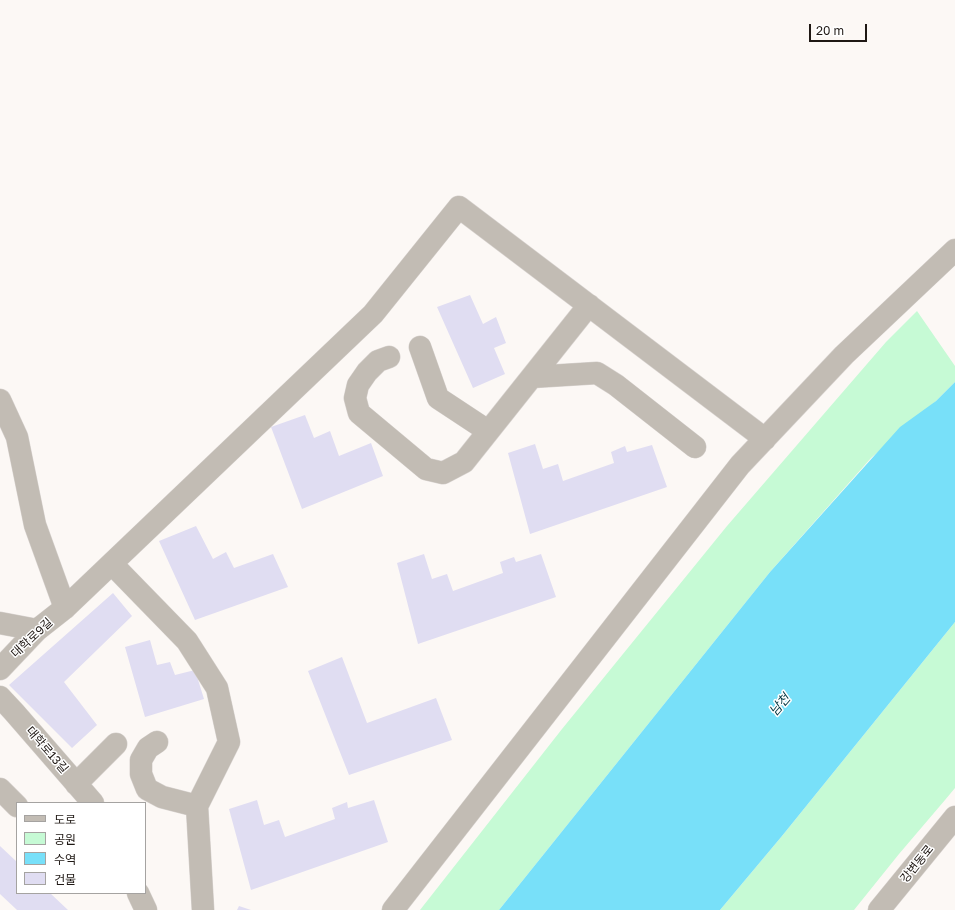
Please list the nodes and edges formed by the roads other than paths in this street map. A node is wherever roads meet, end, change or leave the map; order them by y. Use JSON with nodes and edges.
{"nodes":[{"id":1,"x":955,"y":250,"type":"edge"},
{"id":2,"x":588,"y":306,"type":"junction"},
{"id":3,"x":420,"y":348,"type":"dead end"},
{"id":4,"x":389,"y":357,"type":"dead end"},
{"id":5,"x":532,"y":377,"type":"junction"},
{"id":6,"x":0,"y":400,"type":"edge"},
{"id":7,"x":488,"y":432,"type":"junction"},
{"id":8,"x":765,"y":439,"type":"junction"},
{"id":9,"x":695,"y":447,"type":"dead end"},
{"id":10,"x":112,"y":564,"type":"junction"},
{"id":11,"x":65,"y":608,"type":"junction"},
{"id":12,"x":0,"y":623,"type":"edge"},
{"id":13,"x":37,"y":630,"type":"junction"},
{"id":14,"x":0,"y":669,"type":"edge"},
{"id":15,"x":0,"y":698,"type":"edge"},
{"id":16,"x":157,"y":742,"type":"dead end"},
{"id":17,"x":116,"y":744,"type":"dead end"},
{"id":18,"x":76,"y":784,"type":"junction"},
{"id":19,"x":0,"y":789,"type":"edge"},
{"id":20,"x":92,"y":802,"type":"edge"},
{"id":21,"x":16,"y":805,"type":"edge"},
{"id":22,"x":198,"y":806,"type":"junction"},
{"id":23,"x":955,"y":817,"type":"edge"},
{"id":24,"x":138,"y":894,"type":"edge"},
{"id":25,"x":146,"y":910,"type":"edge"},
{"id":26,"x":203,"y":910,"type":"edge"},
{"id":27,"x":393,"y":910,"type":"edge"},
{"id":28,"x":879,"y":910,"type":"edge"}],
"edges":[{"from":1,"to":8,"type":"street"},
{"from":2,"to":5,"type":"street"},
{"from":2,"to":8,"type":"street"},
{"from":2,"to":10,"type":"street","name":"대학로9길"},
{"from":3,"to":7,"type":"street"},
{"from":4,"to":7,"type":"street"},
{"from":5,"to":7,"type":"street"},
{"from":5,"to":9,"type":"street"},
{"from":6,"to":11,"type":"street"},
{"from":8,"to":27,"type":"street"},
{"from":10,"to":11,"type":"street","name":"대학로9길"},
{"from":10,"to":22,"type":"street"},
{"from":11,"to":13,"type":"street","name":"대학로9길"},
{"from":12,"to":13,"type":"street"},
{"from":13,"to":14,"type":"street","name":"대학로9길"},
{"from":15,"to":18,"type":"street","name":"대학로13길"},
{"from":16,"to":22,"type":"street"},
{"from":17,"to":18,"type":"street"},
{"from":18,"to":20,"type":"street","name":"대학로13길"},
{"from":19,"to":21,"type":"street"},
{"from":22,"to":26,"type":"street"},
{"from":23,"to":28,"type":"street","name":"강변동로"},
{"from":24,"to":25,"type":"street"}]}
